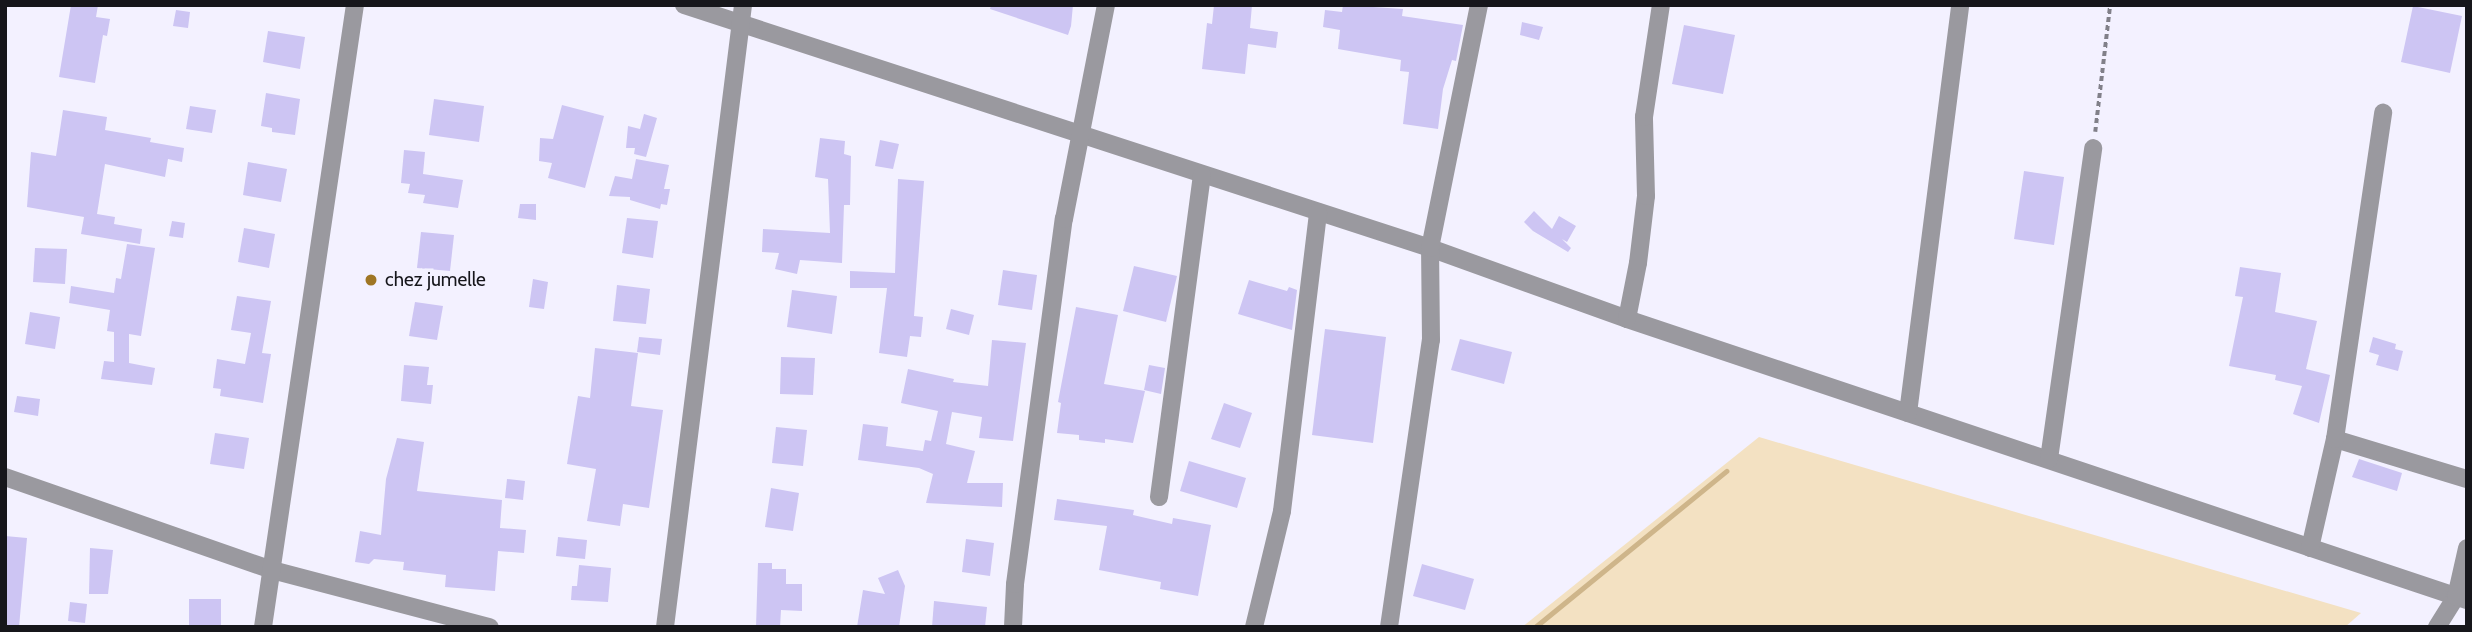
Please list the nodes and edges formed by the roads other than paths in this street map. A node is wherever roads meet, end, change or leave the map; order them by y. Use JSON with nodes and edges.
{"nodes":[{"id":1,"x":355,"y":5,"type":"edge"},
{"id":2,"x":684,"y":5,"type":"edge"},
{"id":3,"x":1106,"y":5,"type":"edge"},
{"id":4,"x":1479,"y":5,"type":"edge"},
{"id":5,"x":1661,"y":5,"type":"edge"},
{"id":6,"x":1960,"y":5,"type":"edge"},
{"id":7,"x":741,"y":14,"type":"edge"},
{"id":8,"x":2383,"y":113,"type":"dead end"},
{"id":9,"x":1079,"y":133,"type":"junction"},
{"id":10,"x":2093,"y":148,"type":"road end"},
{"id":11,"x":1202,"y":175,"type":"junction"},
{"id":12,"x":1318,"y":212,"type":"junction"},
{"id":13,"x":1430,"y":248,"type":"junction"},
{"id":14,"x":1627,"y":319,"type":"junction"},
{"id":15,"x":1908,"y":413,"type":"junction"},
{"id":16,"x":2335,"y":439,"type":"junction"},
{"id":17,"x":2049,"y":459,"type":"junction"},
{"id":18,"x":5,"y":477,"type":"edge"},
{"id":19,"x":2467,"y":479,"type":"edge"},
{"id":20,"x":1159,"y":497,"type":"dead end"},
{"id":21,"x":2310,"y":548,"type":"junction"},
{"id":22,"x":2467,"y":548,"type":"edge"},
{"id":23,"x":272,"y":570,"type":"junction"},
{"id":24,"x":2462,"y":598,"type":"edge"},
{"id":25,"x":263,"y":627,"type":"edge"},
{"id":26,"x":490,"y":627,"type":"edge"},
{"id":27,"x":665,"y":627,"type":"edge"},
{"id":28,"x":1013,"y":627,"type":"edge"},
{"id":29,"x":1254,"y":627,"type":"edge"},
{"id":30,"x":1389,"y":627,"type":"edge"},
{"id":31,"x":2437,"y":627,"type":"edge"}],
"edges":[{"from":1,"to":23,"type":"street"},
{"from":2,"to":7,"type":"street"},
{"from":3,"to":9,"type":"street"},
{"from":4,"to":13,"type":"street"},
{"from":5,"to":14,"type":"street"},
{"from":6,"to":15,"type":"street"},
{"from":7,"to":9,"type":"street"},
{"from":7,"to":27,"type":"street"},
{"from":8,"to":16,"type":"street"},
{"from":9,"to":11,"type":"street"},
{"from":9,"to":28,"type":"street"},
{"from":10,"to":17,"type":"street"},
{"from":11,"to":12,"type":"street"},
{"from":11,"to":20,"type":"street"},
{"from":12,"to":13,"type":"street"},
{"from":12,"to":29,"type":"street"},
{"from":13,"to":14,"type":"street"},
{"from":13,"to":30,"type":"street"},
{"from":14,"to":15,"type":"street"},
{"from":15,"to":17,"type":"street"},
{"from":16,"to":19,"type":"street"},
{"from":16,"to":21,"type":"street"},
{"from":17,"to":21,"type":"street"},
{"from":18,"to":23,"type":"street"},
{"from":21,"to":24,"type":"street"},
{"from":22,"to":24,"type":"street"},
{"from":23,"to":25,"type":"street"},
{"from":23,"to":26,"type":"street"},
{"from":24,"to":31,"type":"street"}]}
